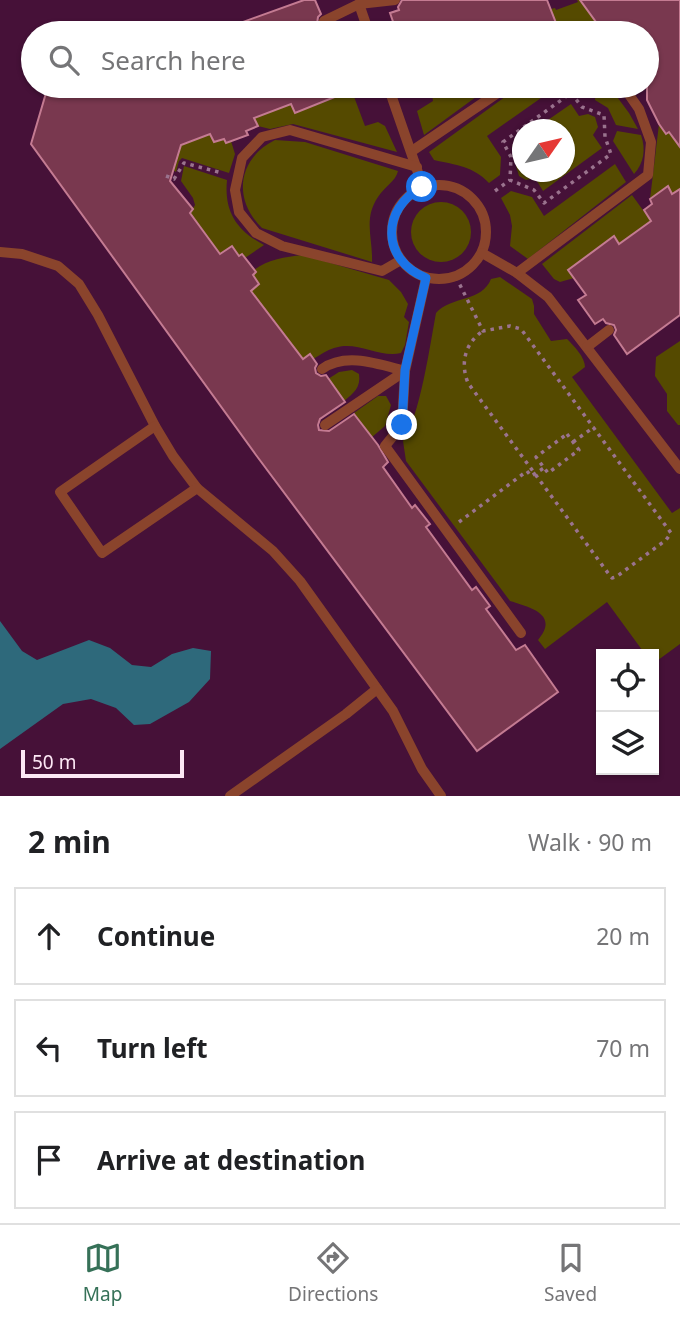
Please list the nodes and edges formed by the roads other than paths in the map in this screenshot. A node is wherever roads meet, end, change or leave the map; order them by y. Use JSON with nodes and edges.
{"nodes":[{"id":1,"x":396,"y":0,"type":"edge"},
{"id":2,"x":359,"y":4,"type":"junction"},
{"id":3,"x":324,"y":21,"type":"dead end"},
{"id":4,"x":365,"y":21,"type":"edge"},
{"id":5,"x":392,"y":98,"type":"edge"},
{"id":6,"x":490,"y":98,"type":"edge"},
{"id":7,"x":631,"y":98,"type":"edge"},
{"id":8,"x":411,"y":151,"type":"junction"},
{"id":9,"x":417,"y":167,"type":"junction"},
{"id":10,"x":422,"y":187,"type":"junction"},
{"id":11,"x":0,"y":252,"type":"edge"},
{"id":12,"x":482,"y":253,"type":"junction"},
{"id":13,"x":401,"y":260,"type":"junction"},
{"id":14,"x":517,"y":273,"type":"junction"},
{"id":15,"x":426,"y":278,"type":"junction"},
{"id":16,"x":609,"y":331,"type":"dead end"},
{"id":17,"x":587,"y":347,"type":"junction"},
{"id":18,"x":321,"y":369,"type":"dead end"},
{"id":19,"x":405,"y":370,"type":"junction"},
{"id":20,"x":324,"y":425,"type":"dead end"},
{"id":21,"x":155,"y":426,"type":"junction"},
{"id":22,"x":680,"y":469,"type":"edge"},
{"id":23,"x":197,"y":488,"type":"junction"},
{"id":24,"x":521,"y":632,"type":"dead end"},
{"id":25,"x":377,"y":689,"type":"junction"},
{"id":26,"x":230,"y":796,"type":"edge"},
{"id":27,"x":441,"y":796,"type":"edge"}],
"edges":[{"from":1,"to":2,"type":"lane"},
{"from":2,"to":3,"type":"lane"},
{"from":2,"to":4,"type":"lane"},
{"from":5,"to":8,"type":"lane"},
{"from":6,"to":8,"type":"lane"},
{"from":7,"to":14,"type":"lane"},
{"from":8,"to":9,"type":"lane"},
{"from":9,"to":10,"type":"lane"},
{"from":9,"to":13,"type":"lane"},
{"from":10,"to":12,"type":"lane"},
{"from":10,"to":13,"type":"lane"},
{"from":11,"to":21,"type":"lane"},
{"from":12,"to":14,"type":"lane"},
{"from":12,"to":15,"type":"lane"},
{"from":13,"to":15,"type":"lane"},
{"from":14,"to":17,"type":"lane"},
{"from":15,"to":19,"type":"lane"},
{"from":16,"to":17,"type":"lane"},
{"from":17,"to":22,"type":"lane"},
{"from":18,"to":19,"type":"lane"},
{"from":19,"to":20,"type":"lane"},
{"from":19,"to":24,"type":"lane"},
{"from":21,"to":23,"type":"lane"},
{"from":21,"to":23,"type":"lane"},
{"from":23,"to":25,"type":"lane"},
{"from":25,"to":26,"type":"lane"},
{"from":25,"to":27,"type":"lane"}]}
